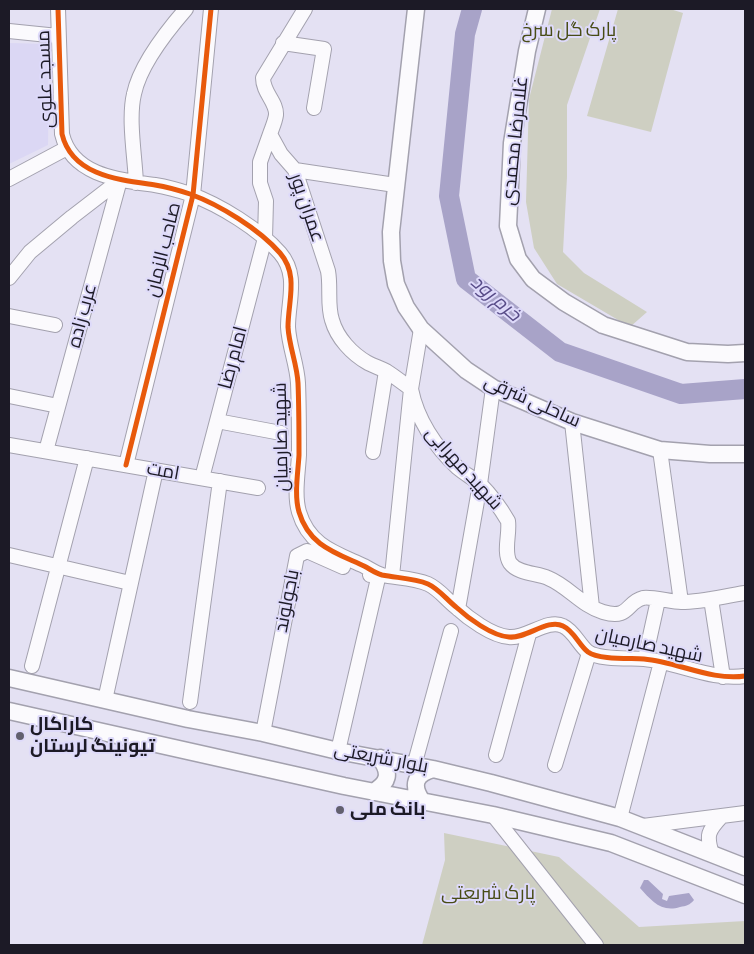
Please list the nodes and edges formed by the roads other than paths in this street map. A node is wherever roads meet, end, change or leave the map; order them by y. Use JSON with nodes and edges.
{"nodes":[{"id":1,"x":58,"y":9,"type":"edge"},
{"id":2,"x":186,"y":9,"type":"edge"},
{"id":3,"x":211,"y":9,"type":"edge"},
{"id":4,"x":305,"y":9,"type":"edge"},
{"id":5,"x":416,"y":9,"type":"edge"},
{"id":6,"x":537,"y":9,"type":"edge"},
{"id":7,"x":9,"y":31,"type":"edge"},
{"id":8,"x":58,"y":36,"type":"junction"},
{"id":9,"x":283,"y":43,"type":"junction"},
{"id":10,"x":314,"y":108,"type":"dead end"},
{"id":11,"x":270,"y":134,"type":"junction"},
{"id":12,"x":67,"y":148,"type":"junction"},
{"id":13,"x":295,"y":170,"type":"junction"},
{"id":14,"x":9,"y":178,"type":"edge"},
{"id":15,"x":120,"y":180,"type":"junction"},
{"id":16,"x":136,"y":183,"type":"junction"},
{"id":17,"x":395,"y":185,"type":"junction"},
{"id":18,"x":193,"y":195,"type":"junction"},
{"id":19,"x":265,"y":238,"type":"junction"},
{"id":20,"x":9,"y":278,"type":"edge"},
{"id":21,"x":9,"y":316,"type":"edge"},
{"id":22,"x":55,"y":325,"type":"dead end"},
{"id":23,"x":421,"y":329,"type":"junction"},
{"id":24,"x":745,"y":353,"type":"edge"},
{"id":25,"x":386,"y":371,"type":"junction"},
{"id":26,"x":493,"y":388,"type":"junction"},
{"id":27,"x":411,"y":389,"type":"junction"},
{"id":28,"x":9,"y":396,"type":"edge"},
{"id":29,"x":58,"y":406,"type":"junction"},
{"id":30,"x":217,"y":421,"type":"junction"},
{"id":31,"x":572,"y":422,"type":"junction"},
{"id":32,"x":282,"y":433,"type":"dead end"},
{"id":33,"x":9,"y":445,"type":"edge"},
{"id":34,"x":660,"y":450,"type":"junction"},
{"id":35,"x":46,"y":451,"type":"junction"},
{"id":36,"x":374,"y":452,"type":"dead end"},
{"id":37,"x":745,"y":454,"type":"edge"},
{"id":38,"x":87,"y":458,"type":"junction"},
{"id":39,"x":126,"y":465,"type":"junction"},
{"id":40,"x":156,"y":470,"type":"junction"},
{"id":41,"x":202,"y":478,"type":"junction"},
{"id":42,"x":220,"y":481,"type":"junction"},
{"id":43,"x":480,"y":484,"type":"junction"},
{"id":44,"x":258,"y":488,"type":"dead end"},
{"id":45,"x":9,"y":555,"type":"edge"},
{"id":46,"x":58,"y":566,"type":"junction"},
{"id":47,"x":386,"y":575,"type":"junction"},
{"id":48,"x":130,"y":583,"type":"junction"},
{"id":49,"x":745,"y":592,"type":"edge"},
{"id":50,"x":710,"y":599,"type":"junction"},
{"id":51,"x":658,"y":600,"type":"junction"},
{"id":52,"x":681,"y":602,"type":"junction"},
{"id":53,"x":592,"y":607,"type":"junction"},
{"id":54,"x":458,"y":609,"type":"junction"},
{"id":55,"x":451,"y":631,"type":"dead end"},
{"id":56,"x":529,"y":634,"type":"junction"},
{"id":57,"x":589,"y":653,"type":"junction"},
{"id":58,"x":645,"y":659,"type":"junction"},
{"id":59,"x":661,"y":662,"type":"junction"},
{"id":60,"x":32,"y":666,"type":"dead end"},
{"id":61,"x":745,"y":676,"type":"edge"},
{"id":62,"x":724,"y":677,"type":"junction"},
{"id":63,"x":9,"y":678,"type":"edge"},
{"id":64,"x":105,"y":700,"type":"junction"},
{"id":65,"x":190,"y":702,"type":"dead end"},
{"id":66,"x":9,"y":711,"type":"edge"},
{"id":67,"x":263,"y":733,"type":"junction"},
{"id":68,"x":338,"y":750,"type":"junction"},
{"id":69,"x":496,"y":755,"type":"dead end"},
{"id":70,"x":380,"y":758,"type":"junction"},
{"id":71,"x":555,"y":765,"type":"dead end"},
{"id":72,"x":414,"y":766,"type":"junction"},
{"id":73,"x":433,"y":769,"type":"junction"},
{"id":74,"x":372,"y":792,"type":"junction"},
{"id":75,"x":422,"y":801,"type":"junction"},
{"id":76,"x":745,"y":813,"type":"edge"},
{"id":77,"x":493,"y":815,"type":"junction"},
{"id":78,"x":721,"y":817,"type":"junction"},
{"id":79,"x":620,"y":818,"type":"junction"},
{"id":80,"x":643,"y":826,"type":"junction"},
{"id":81,"x":712,"y":854,"type":"junction"},
{"id":82,"x":745,"y":866,"type":"edge"},
{"id":83,"x":745,"y":895,"type":"edge"},
{"id":84,"x":596,"y":945,"type":"edge"}],
"edges":[{"from":1,"to":8,"type":"street","name":"مسجد علوی"},
{"from":2,"to":16,"type":"street"},
{"from":3,"to":18,"type":"street","name":"صاحب الزمان"},
{"from":4,"to":9,"type":"street"},
{"from":5,"to":17,"type":"main road","name":"ساحلی شرقی"},
{"from":6,"to":24,"type":"main road","name":"غلامرضا محمدی"},
{"from":7,"to":8,"type":"street"},
{"from":8,"to":12,"type":"street","name":"مسجد علوی"},
{"from":9,"to":10,"type":"street"},
{"from":9,"to":11,"type":"street"},
{"from":11,"to":13,"type":"street","name":"عمران پور"},
{"from":11,"to":19,"type":"street","name":"امام رضا"},
{"from":12,"to":14,"type":"street"},
{"from":12,"to":15,"type":"street","name":"شهید صارمیان"},
{"from":13,"to":17,"type":"street"},
{"from":13,"to":25,"type":"street","name":"عمران پور"},
{"from":15,"to":16,"type":"street","name":"شهید صارمیان"},
{"from":15,"to":20,"type":"street"},
{"from":15,"to":29,"type":"street","name":"عرب زاده"},
{"from":16,"to":18,"type":"street","name":"شهید صارمیان"},
{"from":17,"to":23,"type":"main road","name":"ساحلی شرقی"},
{"from":18,"to":19,"type":"street","name":"شهید صارمیان"},
{"from":18,"to":39,"type":"street","name":"صاحب الزمان"},
{"from":19,"to":30,"type":"street","name":"امام رضا"},
{"from":19,"to":47,"type":"street","name":"شهید صارمیان"},
{"from":21,"to":22,"type":"street"},
{"from":23,"to":26,"type":"main road","name":"ساحلی شرقی"},
{"from":23,"to":27,"type":"street"},
{"from":25,"to":27,"type":"street","name":"عمران پور"},
{"from":25,"to":36,"type":"street"},
{"from":26,"to":31,"type":"main road","name":"ساحلی شرقی"},
{"from":26,"to":43,"type":"street"},
{"from":27,"to":43,"type":"street","name":"شهید مهرابی"},
{"from":27,"to":47,"type":"street"},
{"from":28,"to":29,"type":"street"},
{"from":29,"to":35,"type":"street","name":"عرب زاده"},
{"from":30,"to":32,"type":"street"},
{"from":30,"to":41,"type":"street","name":"امام رضا"},
{"from":31,"to":34,"type":"main road","name":"ساحلی شرقی"},
{"from":31,"to":53,"type":"street"},
{"from":33,"to":35,"type":"street","name":"امت"},
{"from":34,"to":37,"type":"main road","name":"ساحلی شرقی"},
{"from":34,"to":52,"type":"street"},
{"from":35,"to":38,"type":"street","name":"امت"},
{"from":38,"to":39,"type":"street","name":"امت"},
{"from":38,"to":46,"type":"street"},
{"from":39,"to":40,"type":"street","name":"امت"},
{"from":40,"to":41,"type":"street","name":"امت"},
{"from":40,"to":48,"type":"street"},
{"from":41,"to":42,"type":"street","name":"امت"},
{"from":42,"to":44,"type":"street","name":"امت"},
{"from":42,"to":65,"type":"street"},
{"from":43,"to":53,"type":"street","name":"شهید مهرابی"},
{"from":43,"to":54,"type":"street"},
{"from":45,"to":46,"type":"street"},
{"from":46,"to":48,"type":"street"},
{"from":46,"to":60,"type":"street"},
{"from":47,"to":54,"type":"street","name":"شهید صارمیان"},
{"from":47,"to":67,"type":"street","name":"باجولوند"},
{"from":47,"to":68,"type":"street"},
{"from":48,"to":64,"type":"street"},
{"from":49,"to":50,"type":"street","name":"شهید مهرابی"},
{"from":50,"to":52,"type":"street","name":"شهید مهرابی"},
{"from":50,"to":62,"type":"street"},
{"from":51,"to":52,"type":"street","name":"شهید مهرابی"},
{"from":51,"to":53,"type":"street","name":"شهید مهرابی"},
{"from":51,"to":58,"type":"street"},
{"from":54,"to":56,"type":"street","name":"شهید صارمیان"},
{"from":55,"to":72,"type":"street"},
{"from":56,"to":57,"type":"street","name":"شهید صارمیان"},
{"from":56,"to":69,"type":"street"},
{"from":57,"to":58,"type":"street","name":"شهید صارمیان"},
{"from":57,"to":71,"type":"street"},
{"from":58,"to":59,"type":"street","name":"شهید صارمیان"},
{"from":59,"to":62,"type":"street","name":"شهید صارمیان"},
{"from":59,"to":79,"type":"street"},
{"from":61,"to":62,"type":"street","name":"شهید صارمیان"},
{"from":63,"to":64,"type":"main road","name":"بلوار شریعتی"},
{"from":64,"to":67,"type":"main road","name":"بلوار شریعتی"},
{"from":66,"to":74,"type":"main road","name":"بلوار شریعتی"},
{"from":67,"to":68,"type":"main road","name":"بلوار شریعتی"},
{"from":68,"to":70,"type":"main road","name":"بلوار شریعتی"},
{"from":70,"to":72,"type":"main road","name":"بلوار شریعتی"},
{"from":70,"to":74,"type":"main road"},
{"from":72,"to":73,"type":"main road","name":"بلوار شریعتی"},
{"from":73,"to":75,"type":"main road"},
{"from":73,"to":79,"type":"main road","name":"بلوار شریعتی"},
{"from":74,"to":75,"type":"main road","name":"بلوار شریعتی"},
{"from":75,"to":77,"type":"main road","name":"بلوار شریعتی"},
{"from":76,"to":78,"type":"street"},
{"from":77,"to":83,"type":"main road","name":"بلوار شریعتی"},
{"from":77,"to":84,"type":"street"},
{"from":78,"to":80,"type":"street"},
{"from":78,"to":81,"type":"street"},
{"from":79,"to":80,"type":"main road","name":"بلوار شریعتی"},
{"from":80,"to":81,"type":"main road","name":"بلوار شریعتی"},
{"from":81,"to":82,"type":"main road","name":"بلوار شریعتی"}]}
